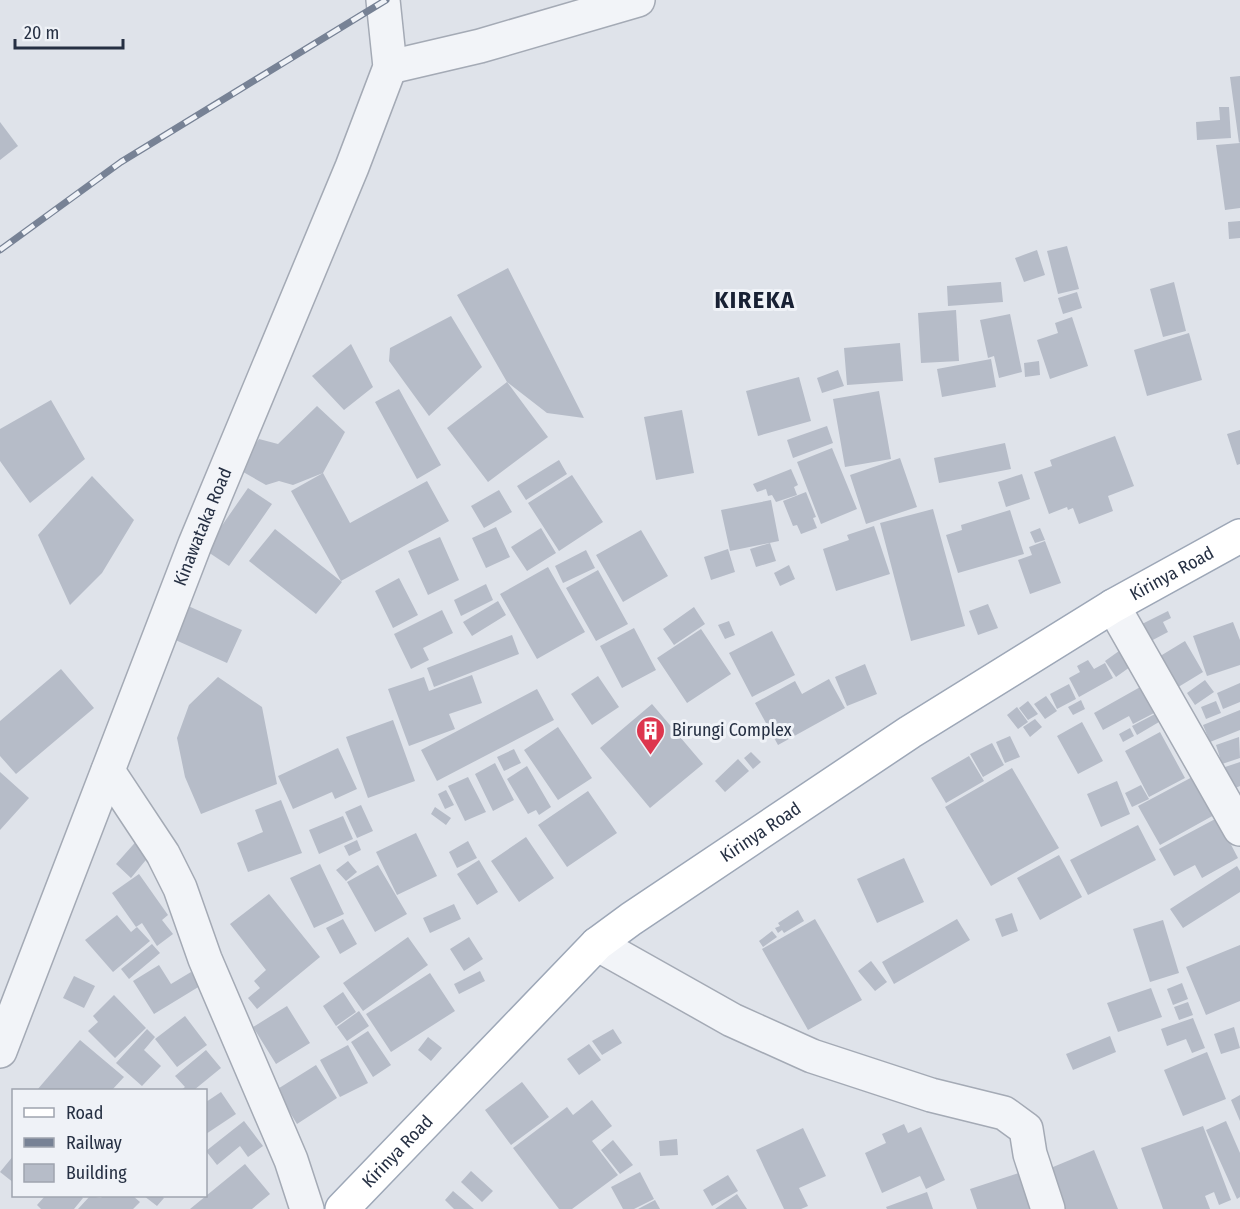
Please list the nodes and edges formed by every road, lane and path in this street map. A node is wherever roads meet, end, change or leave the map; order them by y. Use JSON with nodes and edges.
{"nodes":[{"id":1,"x":383,"y":0,"type":"edge"},
{"id":2,"x":638,"y":0,"type":"edge"},
{"id":3,"x":390,"y":67,"type":"junction"},
{"id":4,"x":1240,"y":536,"type":"edge"},
{"id":5,"x":1113,"y":606,"type":"junction"},
{"id":6,"x":108,"y":771,"type":"junction"},
{"id":7,"x":1240,"y":830,"type":"edge"},
{"id":8,"x":597,"y":944,"type":"junction"},
{"id":9,"x":0,"y":1051,"type":"edge"},
{"id":10,"x":307,"y":1209,"type":"edge"},
{"id":11,"x":342,"y":1209,"type":"edge"},
{"id":12,"x":1048,"y":1209,"type":"edge"}],
"edges":[{"from":1,"to":3,"type":"street","name":"Kinawataka Road"},
{"from":2,"to":3,"type":"street"},
{"from":3,"to":6,"type":"street","name":"Kinawataka Road"},
{"from":4,"to":5,"type":"main road","name":"Kirinya Road"},
{"from":5,"to":7,"type":"street"},
{"from":5,"to":8,"type":"main road","name":"Kirinya Road"},
{"from":6,"to":9,"type":"street","name":"Kinawataka Road"},
{"from":6,"to":10,"type":"street"},
{"from":8,"to":11,"type":"main road","name":"Kirinya Road"},
{"from":8,"to":12,"type":"street"}]}
